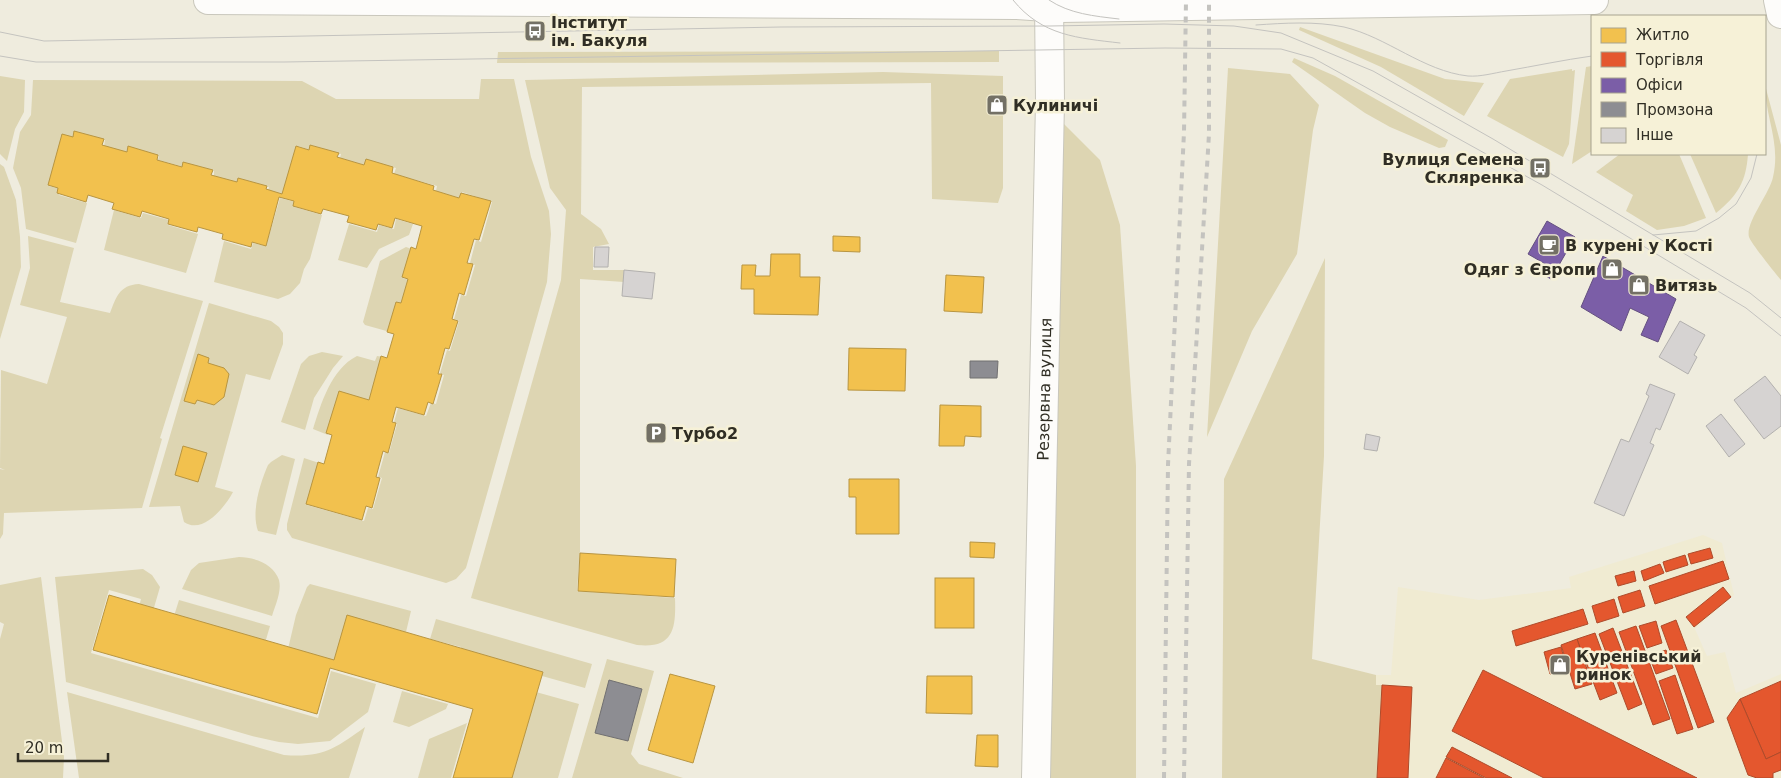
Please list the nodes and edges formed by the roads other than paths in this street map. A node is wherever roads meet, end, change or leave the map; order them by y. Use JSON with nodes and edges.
{"nodes":[{"id":1,"x":208,"y":0,"type":"edge"},
{"id":2,"x":1594,"y":0,"type":"edge"},
{"id":3,"x":1778,"y":0,"type":"edge"},
{"id":4,"x":949,"y":2,"type":"edge"},
{"id":5,"x":1053,"y":5,"type":"edge"},
{"id":6,"x":1781,"y":14,"type":"edge"},
{"id":7,"x":1036,"y":778,"type":"edge"}],
"edges":[{"from":1,"to":4,"type":"main road"},
{"from":2,"to":5,"type":"main road"},
{"from":3,"to":6,"type":"main road"},
{"from":4,"to":5,"type":"main road"},
{"from":5,"to":7,"type":"main road","name":"Резервна вулиця"}]}
